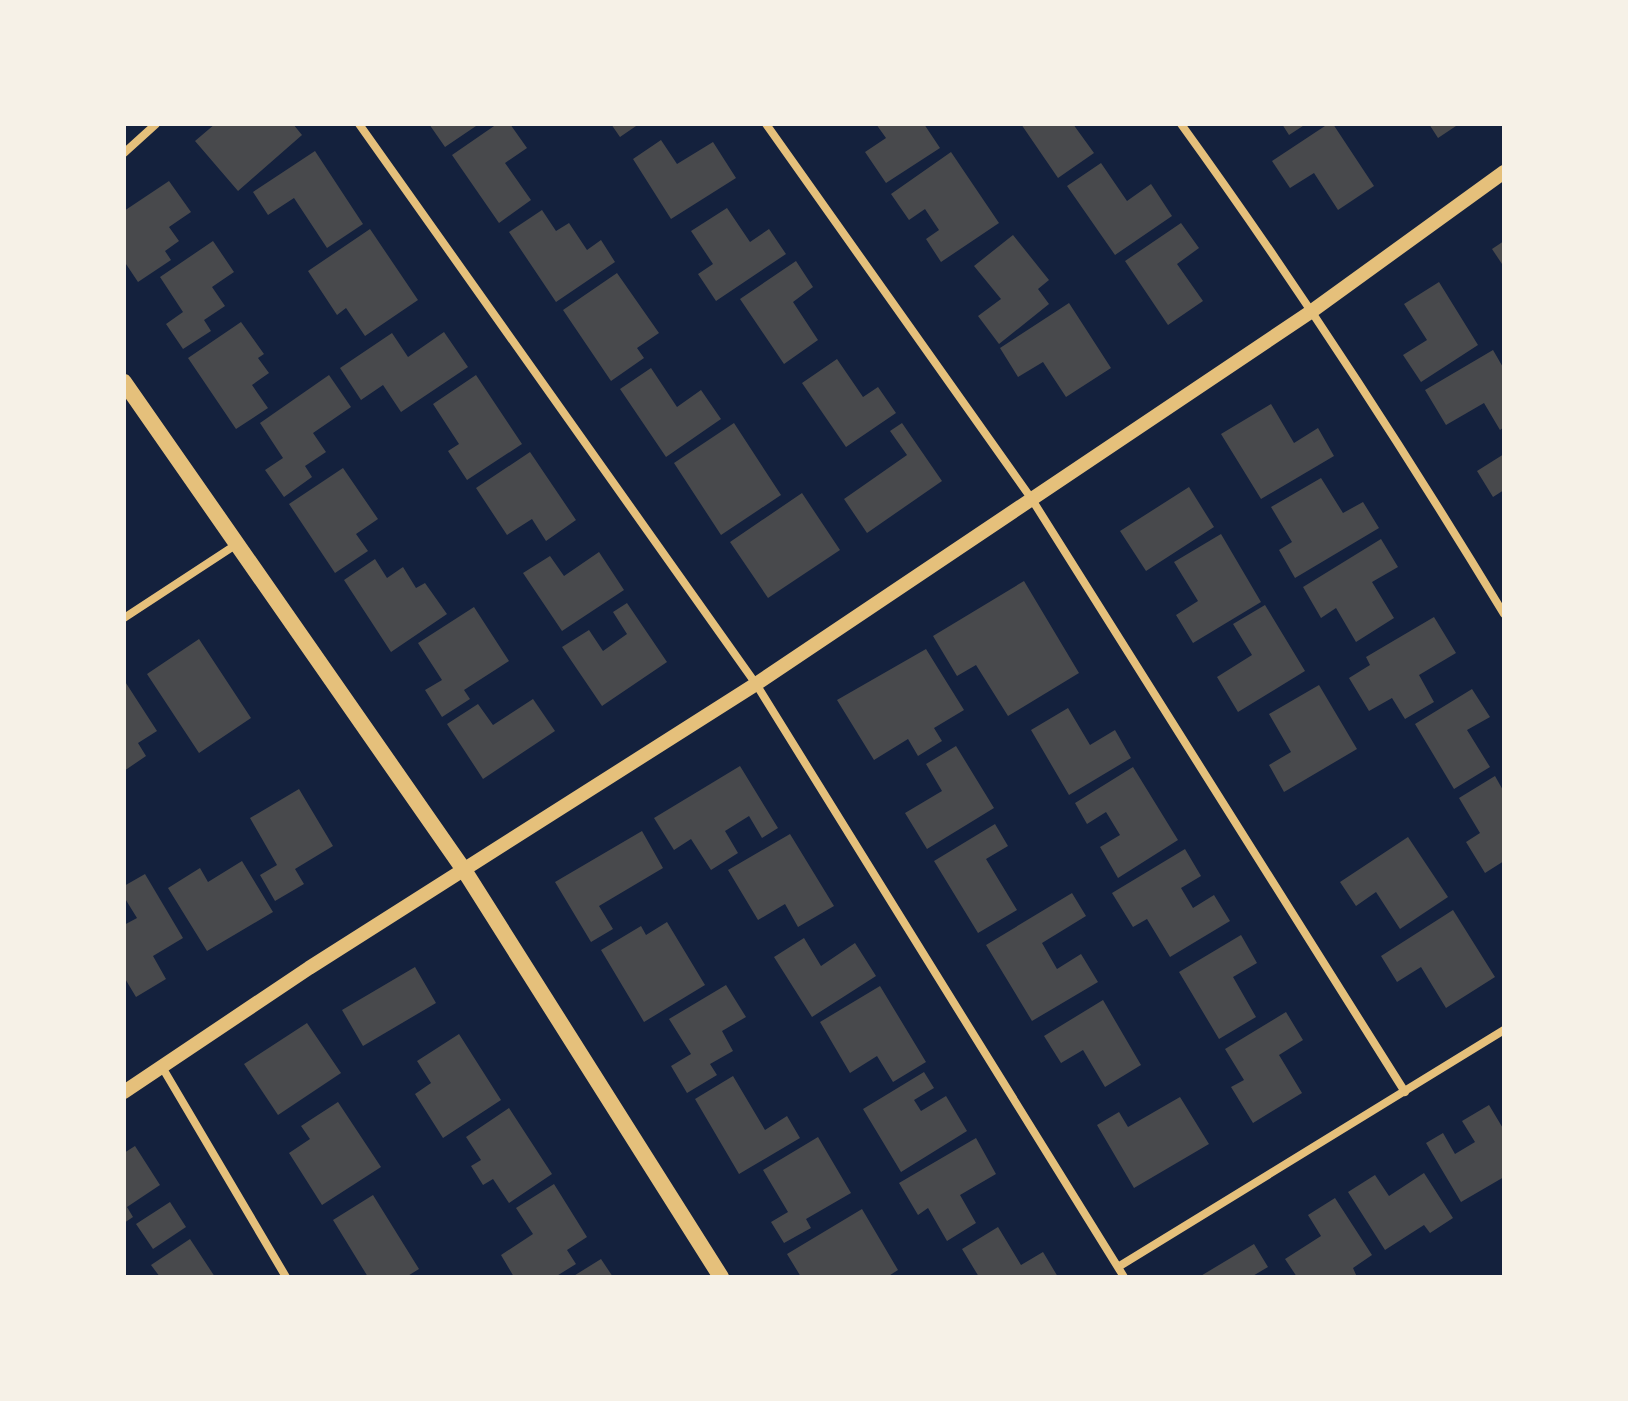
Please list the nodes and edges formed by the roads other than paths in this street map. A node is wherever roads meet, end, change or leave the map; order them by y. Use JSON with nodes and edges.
{"nodes":[{"id":1,"x":156,"y":124,"type":"edge"},
{"id":2,"x":359,"y":124,"type":"edge"},
{"id":3,"x":766,"y":124,"type":"edge"},
{"id":4,"x":1181,"y":124,"type":"edge"},
{"id":5,"x":124,"y":153,"type":"edge"},
{"id":6,"x":1504,"y":172,"type":"edge"},
{"id":7,"x":1312,"y":311,"type":"junction"},
{"id":8,"x":124,"y":382,"type":"edge"},
{"id":9,"x":1031,"y":498,"type":"junction"},
{"id":10,"x":239,"y":543,"type":"junction"},
{"id":11,"x":1504,"y":614,"type":"edge"},
{"id":12,"x":124,"y":618,"type":"edge"},
{"id":13,"x":756,"y":684,"type":"junction"},
{"id":14,"x":464,"y":870,"type":"junction"},
{"id":15,"x":1504,"y":1030,"type":"edge"},
{"id":16,"x":162,"y":1067,"type":"junction"},
{"id":17,"x":124,"y":1092,"type":"edge"},
{"id":18,"x":1405,"y":1092,"type":"junction"},
{"id":19,"x":1118,"y":1267,"type":"junction"},
{"id":20,"x":286,"y":1277,"type":"edge"},
{"id":21,"x":721,"y":1277,"type":"edge"},
{"id":22,"x":1124,"y":1277,"type":"edge"}],
"edges":[{"from":1,"to":5,"type":"street"},
{"from":2,"to":13,"type":"street"},
{"from":3,"to":9,"type":"street"},
{"from":4,"to":7,"type":"street"},
{"from":6,"to":7,"type":"street"},
{"from":7,"to":9,"type":"street"},
{"from":7,"to":11,"type":"street"},
{"from":8,"to":10,"type":"main road"},
{"from":9,"to":13,"type":"street"},
{"from":9,"to":18,"type":"street"},
{"from":10,"to":12,"type":"street"},
{"from":10,"to":14,"type":"main road"},
{"from":13,"to":14,"type":"street"},
{"from":13,"to":19,"type":"street"},
{"from":14,"to":16,"type":"street"},
{"from":14,"to":21,"type":"main road"},
{"from":15,"to":18,"type":"street"},
{"from":16,"to":17,"type":"street"},
{"from":16,"to":20,"type":"street"},
{"from":18,"to":19,"type":"street"},
{"from":19,"to":22,"type":"street"}]}
